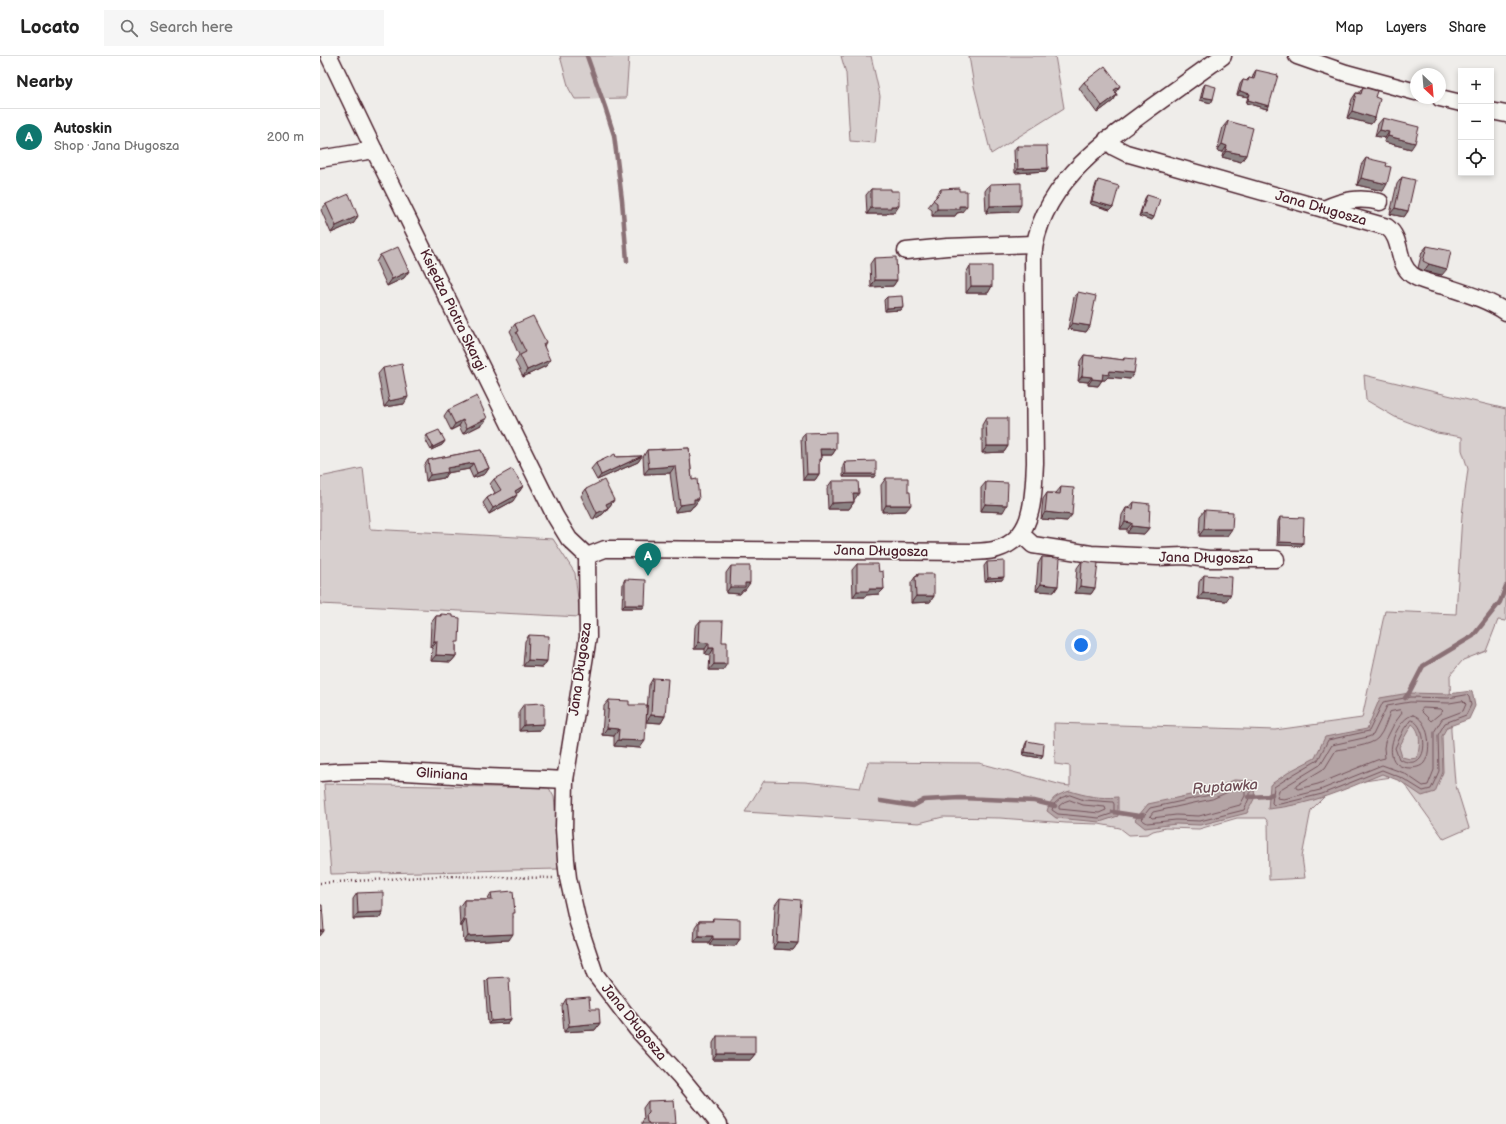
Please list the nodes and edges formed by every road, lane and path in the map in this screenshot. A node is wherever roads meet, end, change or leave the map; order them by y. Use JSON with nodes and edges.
{"nodes":[{"id":1,"x":329,"y":56,"type":"edge"},
{"id":2,"x":1222,"y":56,"type":"edge"},
{"id":3,"x":1297,"y":56,"type":"edge"},
{"id":4,"x":1410,"y":90,"type":"edge"},
{"id":5,"x":1446,"y":99,"type":"edge"},
{"id":6,"x":1458,"y":102,"type":"edge"},
{"id":7,"x":1506,"y":107,"type":"edge"},
{"id":8,"x":1494,"y":109,"type":"edge"},
{"id":9,"x":1494,"y":111,"type":"edge"},
{"id":10,"x":1506,"y":114,"type":"edge"},
{"id":11,"x":1107,"y":139,"type":"junction"},
{"id":12,"x":374,"y":150,"type":"junction"},
{"id":13,"x":320,"y":159,"type":"edge"},
{"id":14,"x":1380,"y":202,"type":"dead end"},
{"id":15,"x":1324,"y":209,"type":"junction"},
{"id":16,"x":1034,"y":244,"type":"junction"},
{"id":17,"x":906,"y":251,"type":"dead end"},
{"id":18,"x":1506,"y":312,"type":"edge"},
{"id":19,"x":1021,"y":534,"type":"junction"},
{"id":20,"x":588,"y":556,"type":"junction"},
{"id":21,"x":1276,"y":559,"type":"dead end"},
{"id":22,"x":320,"y":773,"type":"edge"},
{"id":23,"x":565,"y":780,"type":"junction"},
{"id":24,"x":568,"y":878,"type":"junction"},
{"id":25,"x":320,"y":883,"type":"edge"},
{"id":26,"x":719,"y":1124,"type":"edge"}],
"edges":[{"from":1,"to":12,"type":"street","name":"Księdza Piotra Skargi"},
{"from":2,"to":11,"type":"street","name":"Jana Długosza"},
{"from":3,"to":4,"type":"street"},
{"from":5,"to":6,"type":"street"},
{"from":7,"to":8,"type":"street"},
{"from":9,"to":10,"type":"street"},
{"from":11,"to":15,"type":"street","name":"Jana Długosza"},
{"from":11,"to":16,"type":"street","name":"Jana Długosza"},
{"from":12,"to":13,"type":"street"},
{"from":12,"to":20,"type":"street","name":"Księdza Piotra Skargi"},
{"from":14,"to":15,"type":"street"},
{"from":15,"to":18,"type":"street","name":"Jana Długosza"},
{"from":16,"to":17,"type":"street"},
{"from":16,"to":19,"type":"street","name":"Jana Długosza"},
{"from":19,"to":20,"type":"street","name":"Jana Długosza"},
{"from":19,"to":21,"type":"street","name":"Jana Długosza"},
{"from":20,"to":23,"type":"street","name":"Jana Długosza"},
{"from":22,"to":23,"type":"street","name":"Gliniana"},
{"from":23,"to":24,"type":"street","name":"Jana Długosza"},
{"from":24,"to":25,"type":"path"},
{"from":24,"to":26,"type":"street","name":"Jana Długosza"}]}
